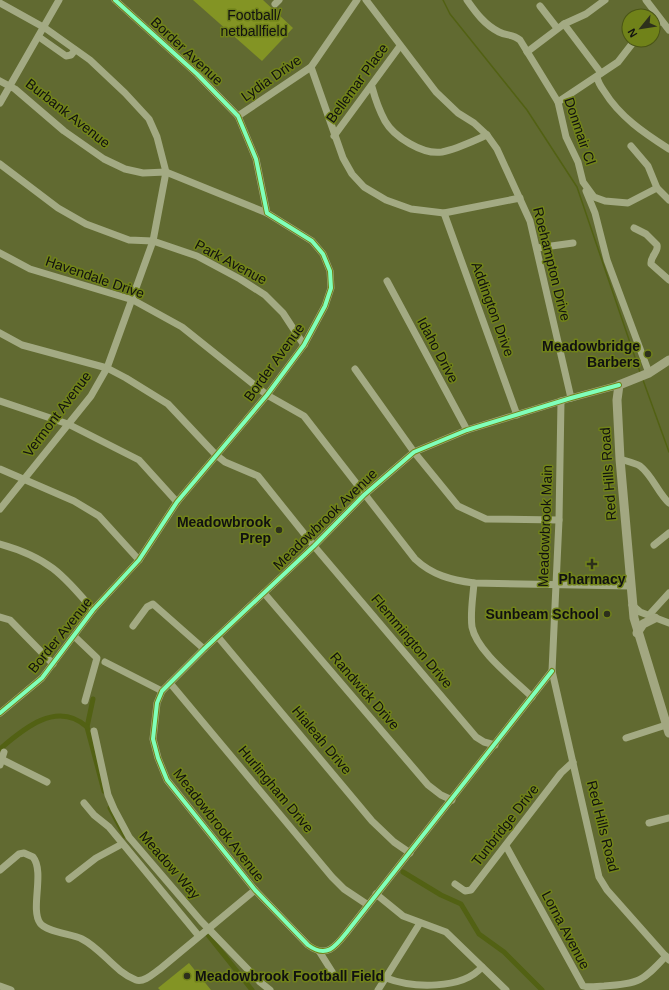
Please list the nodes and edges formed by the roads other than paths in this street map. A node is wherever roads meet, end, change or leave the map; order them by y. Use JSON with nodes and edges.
{"nodes":[{"id":1,"x":59,"y":0,"type":"edge"},
{"id":2,"x":115,"y":0,"type":"edge"},
{"id":3,"x":357,"y":0,"type":"edge"},
{"id":4,"x":366,"y":0,"type":"edge"},
{"id":5,"x":467,"y":0,"type":"edge"},
{"id":6,"x":605,"y":0,"type":"edge"},
{"id":7,"x":0,"y":3,"type":"edge"},
{"id":8,"x":540,"y":6,"type":"dead end"},
{"id":9,"x":661,"y":23,"type":"edge"},
{"id":10,"x":564,"y":24,"type":"junction"},
{"id":11,"x":45,"y":28,"type":"junction"},
{"id":12,"x":557,"y":28,"type":"junction"},
{"id":13,"x":669,"y":30,"type":"edge"},
{"id":14,"x":39,"y":37,"type":"junction"},
{"id":15,"x":400,"y":46,"type":"junction"},
{"id":16,"x":629,"y":48,"type":"edge"},
{"id":17,"x":75,"y":50,"type":"junction"},
{"id":18,"x":527,"y":52,"type":"junction"},
{"id":19,"x":311,"y":67,"type":"junction"},
{"id":20,"x":599,"y":75,"type":"junction"},
{"id":21,"x":0,"y":81,"type":"edge"},
{"id":22,"x":9,"y":85,"type":"junction"},
{"id":23,"x":372,"y":87,"type":"junction"},
{"id":24,"x":558,"y":102,"type":"junction"},
{"id":25,"x":0,"y":103,"type":"edge"},
{"id":26,"x":238,"y":116,"type":"junction"},
{"id":27,"x":487,"y":135,"type":"junction"},
{"id":28,"x":334,"y":136,"type":"junction"},
{"id":29,"x":631,"y":146,"type":"dead end"},
{"id":30,"x":669,"y":149,"type":"edge"},
{"id":31,"x":0,"y":164,"type":"edge"},
{"id":32,"x":166,"y":172,"type":"junction"},
{"id":33,"x":583,"y":182,"type":"junction"},
{"id":34,"x":657,"y":188,"type":"junction"},
{"id":35,"x":520,"y":198,"type":"junction"},
{"id":36,"x":669,"y":200,"type":"edge"},
{"id":37,"x":444,"y":213,"type":"junction"},
{"id":38,"x":267,"y":214,"type":"junction"},
{"id":39,"x":634,"y":228,"type":"dead end"},
{"id":40,"x":153,"y":241,"type":"junction"},
{"id":41,"x":573,"y":243,"type":"dead end"},
{"id":42,"x":537,"y":248,"type":"junction"},
{"id":43,"x":0,"y":253,"type":"edge"},
{"id":44,"x":669,"y":280,"type":"edge"},
{"id":45,"x":387,"y":281,"type":"dead end"},
{"id":46,"x":132,"y":300,"type":"junction"},
{"id":47,"x":0,"y":333,"type":"edge"},
{"id":48,"x":304,"y":345,"type":"junction"},
{"id":49,"x":669,"y":360,"type":"edge"},
{"id":50,"x":107,"y":368,"type":"junction"},
{"id":51,"x":355,"y":369,"type":"dead end"},
{"id":52,"x":648,"y":373,"type":"junction"},
{"id":53,"x":619,"y":385,"type":"junction"},
{"id":54,"x":267,"y":395,"type":"junction"},
{"id":55,"x":571,"y":398,"type":"junction"},
{"id":56,"x":0,"y":401,"type":"edge"},
{"id":57,"x":562,"y":401,"type":"junction"},
{"id":58,"x":517,"y":415,"type":"junction"},
{"id":59,"x":68,"y":424,"type":"junction"},
{"id":60,"x":467,"y":430,"type":"junction"},
{"id":61,"x":414,"y":452,"type":"junction"},
{"id":62,"x":215,"y":454,"type":"junction"},
{"id":63,"x":620,"y":459,"type":"junction"},
{"id":64,"x":0,"y":469,"type":"edge"},
{"id":65,"x":24,"y":479,"type":"junction"},
{"id":66,"x":364,"y":495,"type":"junction"},
{"id":67,"x":177,"y":502,"type":"junction"},
{"id":68,"x":669,"y":503,"type":"edge"},
{"id":69,"x":0,"y":509,"type":"edge"},
{"id":70,"x":559,"y":520,"type":"junction"},
{"id":71,"x":669,"y":533,"type":"edge"},
{"id":72,"x":0,"y":544,"type":"edge"},
{"id":73,"x":654,"y":545,"type":"dead end"},
{"id":74,"x":314,"y":546,"type":"junction"},
{"id":75,"x":139,"y":560,"type":"junction"},
{"id":76,"x":474,"y":583,"type":"junction"},
{"id":77,"x":556,"y":585,"type":"junction"},
{"id":78,"x":630,"y":586,"type":"junction"},
{"id":79,"x":264,"y":593,"type":"junction"},
{"id":80,"x":669,"y":593,"type":"edge"},
{"id":81,"x":632,"y":605,"type":"junction"},
{"id":82,"x":93,"y":610,"type":"junction"},
{"id":83,"x":0,"y":616,"type":"edge"},
{"id":84,"x":652,"y":616,"type":"junction"},
{"id":85,"x":669,"y":623,"type":"edge"},
{"id":86,"x":133,"y":626,"type":"dead end"},
{"id":87,"x":637,"y":633,"type":"junction"},
{"id":88,"x":74,"y":636,"type":"junction"},
{"id":89,"x":218,"y":637,"type":"junction"},
{"id":90,"x":204,"y":649,"type":"junction"},
{"id":91,"x":105,"y":662,"type":"dead end"},
{"id":92,"x":53,"y":664,"type":"junction"},
{"id":93,"x":552,"y":671,"type":"junction"},
{"id":94,"x":170,"y":683,"type":"junction"},
{"id":95,"x":162,"y":691,"type":"junction"},
{"id":96,"x":532,"y":697,"type":"junction"},
{"id":97,"x":85,"y":701,"type":"dead end"},
{"id":98,"x":1,"y":710,"type":"edge"},
{"id":99,"x":565,"y":723,"type":"joint"},
{"id":100,"x":668,"y":729,"type":"edge"},
{"id":101,"x":94,"y":731,"type":"dead end"},
{"id":102,"x":626,"y":738,"type":"dead end"},
{"id":103,"x":495,"y":745,"type":"junction"},
{"id":104,"x":4,"y":752,"type":"dead end"},
{"id":105,"x":573,"y":762,"type":"junction"},
{"id":106,"x":1,"y":763,"type":"edge"},
{"id":107,"x":47,"y":782,"type":"dead end"},
{"id":108,"x":452,"y":800,"type":"junction"},
{"id":109,"x":84,"y":802,"type":"dead end"},
{"id":110,"x":669,"y":818,"type":"edge"},
{"id":111,"x":649,"y":823,"type":"dead end"},
{"id":112,"x":122,"y":844,"type":"junction"},
{"id":113,"x":506,"y":846,"type":"junction"},
{"id":114,"x":410,"y":853,"type":"junction"},
{"id":115,"x":0,"y":870,"type":"edge"},
{"id":116,"x":69,"y":879,"type":"dead end"},
{"id":117,"x":455,"y":884,"type":"dead end"},
{"id":118,"x":255,"y":890,"type":"junction"},
{"id":119,"x":376,"y":894,"type":"junction"},
{"id":120,"x":368,"y":906,"type":"junction"},
{"id":121,"x":420,"y":923,"type":"junction"},
{"id":122,"x":208,"y":927,"type":"junction"},
{"id":123,"x":198,"y":935,"type":"junction"},
{"id":124,"x":319,"y":951,"type":"junction"},
{"id":125,"x":668,"y":958,"type":"edge"},
{"id":126,"x":482,"y":967,"type":"junction"},
{"id":127,"x":336,"y":978,"type":"dead end"},
{"id":128,"x":386,"y":978,"type":"junction"},
{"id":129,"x":270,"y":990,"type":"edge"},
{"id":130,"x":378,"y":990,"type":"edge"},
{"id":131,"x":506,"y":990,"type":"edge"}],
"edges":[{"from":1,"to":11,"type":"street"},
{"from":2,"to":26,"type":"street","name":"Border Avenue"},
{"from":3,"to":19,"type":"street","name":"Lydia Drive"},
{"from":4,"to":15,"type":"street","name":"Roehampton Drive"},
{"from":5,"to":18,"type":"street","name":"Donmair Cl"},
{"from":6,"to":10,"type":"street"},
{"from":7,"to":11,"type":"street","name":"Vermont Avenue"},
{"from":8,"to":12,"type":"street"},
{"from":9,"to":13,"type":"street"},
{"from":10,"to":12,"type":"street"},
{"from":10,"to":20,"type":"street"},
{"from":11,"to":14,"type":"street"},
{"from":11,"to":17,"type":"street","name":"Vermont Avenue"},
{"from":12,"to":18,"type":"street"},
{"from":14,"to":17,"type":"street"},
{"from":14,"to":22,"type":"street"},
{"from":15,"to":23,"type":"street","name":"Bellemar Place"},
{"from":15,"to":27,"type":"street","name":"Roehampton Drive"},
{"from":16,"to":20,"type":"street"},
{"from":17,"to":32,"type":"street","name":"Vermont Avenue"},
{"from":18,"to":24,"type":"street","name":"Donmair Cl"},
{"from":19,"to":26,"type":"street","name":"Lydia Drive"},
{"from":19,"to":28,"type":"street"},
{"from":20,"to":24,"type":"street"},
{"from":20,"to":30,"type":"street"},
{"from":21,"to":22,"type":"street","name":"Burbank Avenue"},
{"from":22,"to":25,"type":"street"},
{"from":22,"to":32,"type":"street","name":"Burbank Avenue"},
{"from":23,"to":27,"type":"street"},
{"from":23,"to":28,"type":"street","name":"Bellemar Place"},
{"from":24,"to":33,"type":"street","name":"Donmair Cl"},
{"from":26,"to":38,"type":"street","name":"Border Avenue"},
{"from":27,"to":35,"type":"street","name":"Roehampton Drive"},
{"from":28,"to":37,"type":"street"},
{"from":29,"to":34,"type":"street"},
{"from":31,"to":40,"type":"street","name":"Park Avenue"},
{"from":32,"to":38,"type":"street"},
{"from":32,"to":40,"type":"street","name":"Vermont Avenue"},
{"from":33,"to":34,"type":"street","name":"Donmair Cl"},
{"from":33,"to":52,"type":"street"},
{"from":34,"to":36,"type":"street"},
{"from":35,"to":37,"type":"street"},
{"from":35,"to":42,"type":"street","name":"Roehampton Drive"},
{"from":37,"to":58,"type":"street","name":"Addington Drive"},
{"from":38,"to":48,"type":"street","name":"Border Avenue"},
{"from":39,"to":44,"type":"street"},
{"from":40,"to":46,"type":"street","name":"Vermont Avenue"},
{"from":40,"to":48,"type":"street","name":"Park Avenue"},
{"from":41,"to":42,"type":"street"},
{"from":42,"to":55,"type":"street","name":"Roehampton Drive"},
{"from":43,"to":46,"type":"street","name":"Havendale Drive"},
{"from":45,"to":60,"type":"street","name":"Idaho Drive"},
{"from":46,"to":50,"type":"street","name":"Vermont Avenue"},
{"from":46,"to":54,"type":"street","name":"Havendale Drive"},
{"from":47,"to":50,"type":"street","name":"Flemmington Drive"},
{"from":48,"to":54,"type":"street","name":"Border Avenue"},
{"from":49,"to":52,"type":"main road"},
{"from":50,"to":59,"type":"street","name":"Vermont Avenue"},
{"from":50,"to":62,"type":"street","name":"Flemmington Drive"},
{"from":51,"to":61,"type":"street"},
{"from":52,"to":53,"type":"main road"},
{"from":53,"to":55,"type":"street","name":"Meadowbrook Avenue"},
{"from":53,"to":63,"type":"main road","name":"Red Hills Road"},
{"from":54,"to":62,"type":"street","name":"Border Avenue"},
{"from":54,"to":66,"type":"street","name":"Havendale Drive"},
{"from":55,"to":57,"type":"street","name":"Meadowbrook Avenue"},
{"from":56,"to":59,"type":"street"},
{"from":57,"to":58,"type":"street","name":"Meadowbrook Avenue"},
{"from":57,"to":70,"type":"street","name":"Meadowbrook Main"},
{"from":58,"to":60,"type":"street","name":"Meadowbrook Avenue"},
{"from":59,"to":65,"type":"street","name":"Vermont Avenue"},
{"from":59,"to":67,"type":"street"},
{"from":60,"to":61,"type":"street","name":"Meadowbrook Avenue"},
{"from":61,"to":66,"type":"street","name":"Meadowbrook Avenue"},
{"from":61,"to":70,"type":"street"},
{"from":62,"to":67,"type":"street","name":"Border Avenue"},
{"from":62,"to":74,"type":"street","name":"Flemmington Drive"},
{"from":63,"to":68,"type":"street"},
{"from":63,"to":78,"type":"main road","name":"Red Hills Road"},
{"from":64,"to":65,"type":"street"},
{"from":65,"to":69,"type":"street","name":"Vermont Avenue"},
{"from":65,"to":75,"type":"street"},
{"from":66,"to":74,"type":"street","name":"Meadowbrook Avenue"},
{"from":66,"to":76,"type":"street","name":"Havendale Drive"},
{"from":67,"to":75,"type":"street","name":"Border Avenue"},
{"from":70,"to":77,"type":"street","name":"Meadowbrook Main"},
{"from":71,"to":73,"type":"street"},
{"from":72,"to":82,"type":"street"},
{"from":74,"to":79,"type":"street","name":"Meadowbrook Avenue"},
{"from":74,"to":103,"type":"street","name":"Flemmington Drive"},
{"from":75,"to":82,"type":"street","name":"Border Avenue"},
{"from":76,"to":77,"type":"street","name":"Havendale Drive"},
{"from":76,"to":96,"type":"street"},
{"from":77,"to":78,"type":"street","name":"Havendale Drive"},
{"from":77,"to":93,"type":"street","name":"Meadowbrook Main"},
{"from":78,"to":81,"type":"main road","name":"Red Hills Road"},
{"from":79,"to":89,"type":"street","name":"Meadowbrook Avenue"},
{"from":79,"to":108,"type":"street","name":"Randwick Drive"},
{"from":80,"to":84,"type":"street"},
{"from":81,"to":84,"type":"street"},
{"from":81,"to":87,"type":"main road","name":"Red Hills Road"},
{"from":82,"to":88,"type":"street","name":"Border Avenue"},
{"from":83,"to":92,"type":"street"},
{"from":84,"to":85,"type":"street"},
{"from":84,"to":87,"type":"main road"},
{"from":86,"to":90,"type":"street"},
{"from":87,"to":100,"type":"main road","name":"Red Hills Road"},
{"from":88,"to":92,"type":"street","name":"Border Avenue"},
{"from":88,"to":97,"type":"street"},
{"from":89,"to":90,"type":"street","name":"Meadowbrook Avenue"},
{"from":89,"to":114,"type":"street","name":"Hialeah Drive"},
{"from":90,"to":94,"type":"street","name":"Meadowbrook Avenue"},
{"from":91,"to":95,"type":"street"},
{"from":92,"to":98,"type":"street","name":"Border Avenue"},
{"from":93,"to":96,"type":"street"},
{"from":93,"to":99,"type":"street","name":"Meadowbrook Main"},
{"from":94,"to":95,"type":"street","name":"Meadowbrook Avenue"},
{"from":94,"to":120,"type":"street","name":"Hurlingham Drive"},
{"from":95,"to":118,"type":"street","name":"Meadowbrook Avenue"},
{"from":96,"to":103,"type":"street"},
{"from":99,"to":105,"type":"street","name":"Red Hills Road"},
{"from":100,"to":102,"type":"street"},
{"from":101,"to":122,"type":"street","name":"Meadow Way"},
{"from":103,"to":108,"type":"street"},
{"from":104,"to":106,"type":"street"},
{"from":105,"to":113,"type":"street","name":"Tunbridge Drive"},
{"from":105,"to":125,"type":"street","name":"Red Hills Road"},
{"from":106,"to":107,"type":"street"},
{"from":108,"to":114,"type":"street"},
{"from":109,"to":112,"type":"street"},
{"from":110,"to":111,"type":"street"},
{"from":112,"to":116,"type":"street"},
{"from":112,"to":123,"type":"street"},
{"from":113,"to":117,"type":"street","name":"Tunbridge Drive"},
{"from":113,"to":125,"type":"street","name":"Lorna Avenue"},
{"from":114,"to":119,"type":"street"},
{"from":115,"to":123,"type":"street"},
{"from":118,"to":122,"type":"street"},
{"from":118,"to":124,"type":"street","name":"Meadowbrook Avenue"},
{"from":119,"to":120,"type":"street"},
{"from":119,"to":121,"type":"street"},
{"from":120,"to":124,"type":"street"},
{"from":121,"to":126,"type":"street"},
{"from":121,"to":128,"type":"street"},
{"from":122,"to":123,"type":"street"},
{"from":122,"to":129,"type":"street","name":"Meadow Way"},
{"from":124,"to":127,"type":"street"},
{"from":126,"to":128,"type":"street"},
{"from":126,"to":131,"type":"street"},
{"from":128,"to":130,"type":"street"}]}
